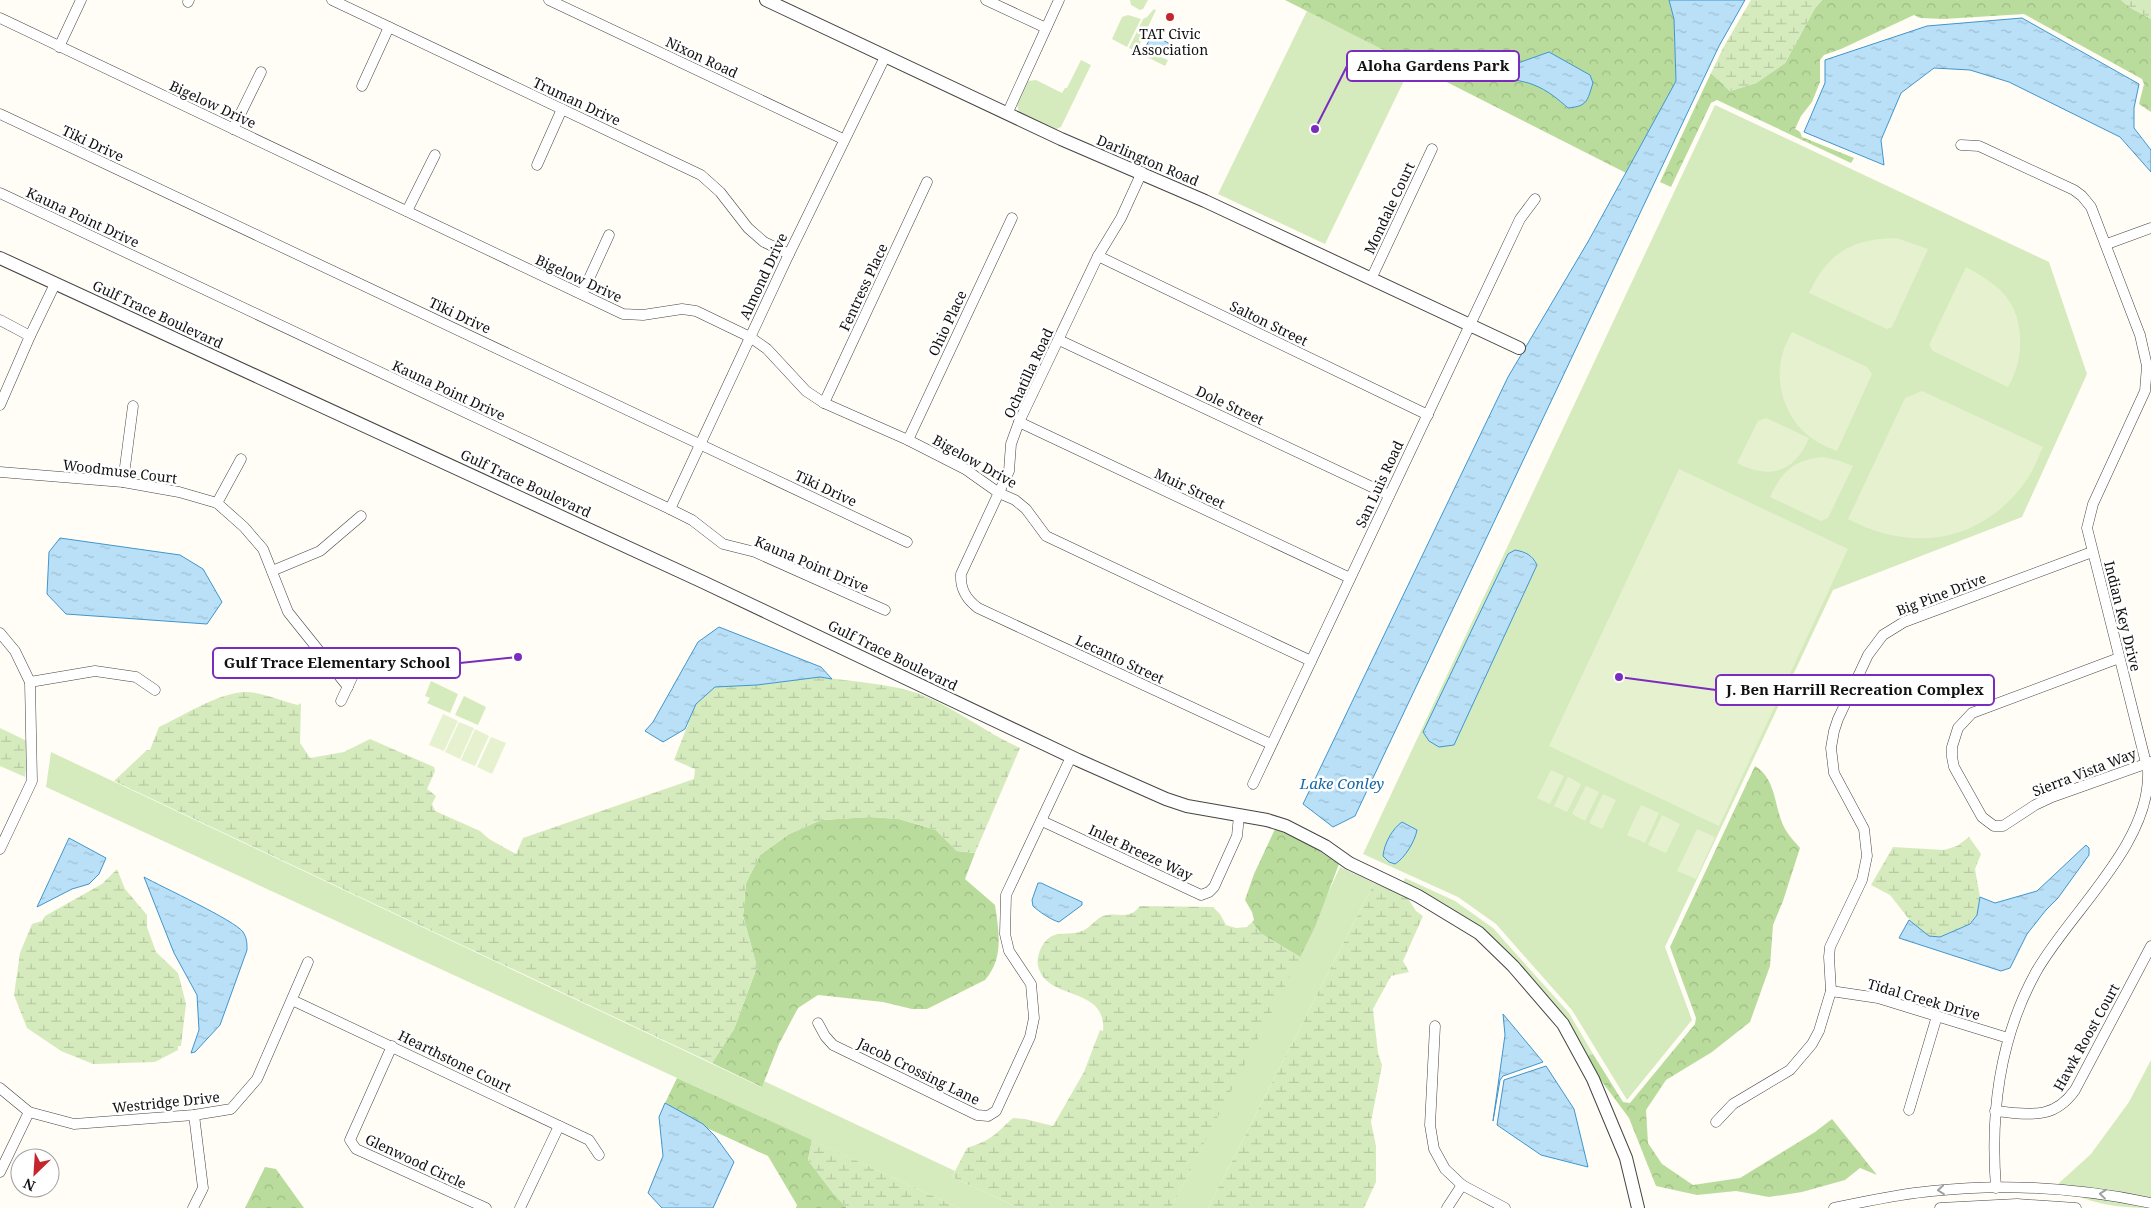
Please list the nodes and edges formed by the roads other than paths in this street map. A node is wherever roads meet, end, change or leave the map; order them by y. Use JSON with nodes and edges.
{"nodes":[{"id":1,"x":81,"y":0,"type":"edge"},
{"id":2,"x":332,"y":0,"type":"edge"},
{"id":3,"x":549,"y":0,"type":"edge"},
{"id":4,"x":766,"y":0,"type":"edge"},
{"id":5,"x":986,"y":0,"type":"edge"},
{"id":6,"x":1060,"y":0,"type":"edge"},
{"id":7,"x":0,"y":18,"type":"edge"},
{"id":8,"x":389,"y":27,"type":"junction"},
{"id":9,"x":1046,"y":28,"type":"junction"},
{"id":10,"x":59,"y":47,"type":"junction"},
{"id":11,"x":885,"y":57,"type":"junction"},
{"id":12,"x":261,"y":72,"type":"dead end"},
{"id":13,"x":362,"y":86,"type":"dead end"},
{"id":14,"x":562,"y":109,"type":"junction"},
{"id":15,"x":0,"y":114,"type":"edge"},
{"id":16,"x":1008,"y":114,"type":"junction"},
{"id":17,"x":233,"y":129,"type":"junction"},
{"id":18,"x":843,"y":140,"type":"junction"},
{"id":19,"x":1961,"y":145,"type":"dead end"},
{"id":20,"x":1432,"y":149,"type":"dead end"},
{"id":21,"x":435,"y":155,"type":"dead end"},
{"id":22,"x":537,"y":165,"type":"dead end"},
{"id":23,"x":1142,"y":172,"type":"junction"},
{"id":24,"x":927,"y":182,"type":"dead end"},
{"id":25,"x":0,"y":193,"type":"edge"},
{"id":26,"x":1535,"y":199,"type":"dead end"},
{"id":27,"x":407,"y":212,"type":"junction"},
{"id":28,"x":1012,"y":218,"type":"dead end"},
{"id":29,"x":2151,"y":228,"type":"edge"},
{"id":30,"x":609,"y":235,"type":"dead end"},
{"id":31,"x":2106,"y":244,"type":"junction"},
{"id":32,"x":788,"y":254,"type":"junction"},
{"id":33,"x":1098,"y":256,"type":"junction"},
{"id":34,"x":0,"y":258,"type":"edge"},
{"id":35,"x":1371,"y":279,"type":"junction"},
{"id":36,"x":56,"y":284,"type":"junction"},
{"id":37,"x":582,"y":294,"type":"junction"},
{"id":38,"x":0,"y":320,"type":"edge"},
{"id":39,"x":1470,"y":326,"type":"junction"},
{"id":40,"x":30,"y":336,"type":"junction"},
{"id":41,"x":750,"y":337,"type":"junction"},
{"id":42,"x":1059,"y":340,"type":"junction"},
{"id":43,"x":1519,"y":348,"type":"dead end"},
{"id":44,"x":824,"y":403,"type":"junction"},
{"id":45,"x":0,"y":405,"type":"edge"},
{"id":46,"x":133,"y":406,"type":"dead end"},
{"id":47,"x":1428,"y":415,"type":"junction"},
{"id":48,"x":1019,"y":422,"type":"junction"},
{"id":49,"x":908,"y":440,"type":"junction"},
{"id":50,"x":700,"y":443,"type":"junction"},
{"id":51,"x":241,"y":459,"type":"dead end"},
{"id":52,"x":0,"y":472,"type":"edge"},
{"id":53,"x":123,"y":482,"type":"junction"},
{"id":54,"x":999,"y":493,"type":"junction"},
{"id":55,"x":1389,"y":496,"type":"junction"},
{"id":56,"x":217,"y":503,"type":"junction"},
{"id":57,"x":670,"y":509,"type":"junction"},
{"id":58,"x":361,"y":516,"type":"dead end"},
{"id":59,"x":907,"y":542,"type":"dead end"},
{"id":60,"x":2092,"y":552,"type":"junction"},
{"id":61,"x":272,"y":571,"type":"junction"},
{"id":62,"x":1350,"y":578,"type":"junction"},
{"id":63,"x":963,"y":592,"type":"joint"},
{"id":64,"x":885,"y":610,"type":"dead end"},
{"id":65,"x":0,"y":633,"type":"edge"},
{"id":66,"x":2119,"y":658,"type":"junction"},
{"id":67,"x":1311,"y":661,"type":"junction"},
{"id":68,"x":357,"y":667,"type":"dead end"},
{"id":69,"x":30,"y":682,"type":"junction"},
{"id":70,"x":348,"y":687,"type":"junction"},
{"id":71,"x":155,"y":690,"type":"dead end"},
{"id":72,"x":341,"y":700,"type":"dead end"},
{"id":73,"x":1272,"y":744,"type":"junction"},
{"id":74,"x":1071,"y":757,"type":"junction"},
{"id":75,"x":2149,"y":762,"type":"edge"},
{"id":76,"x":1253,"y":784,"type":"dead end"},
{"id":77,"x":1239,"y":816,"type":"junction"},
{"id":78,"x":1042,"y":821,"type":"junction"},
{"id":79,"x":0,"y":849,"type":"edge"},
{"id":80,"x":2151,"y":946,"type":"edge"},
{"id":81,"x":308,"y":962,"type":"dead end"},
{"id":82,"x":1831,"y":991,"type":"junction"},
{"id":83,"x":292,"y":1000,"type":"junction"},
{"id":84,"x":1937,"y":1016,"type":"junction"},
{"id":85,"x":818,"y":1023,"type":"dead end"},
{"id":86,"x":1435,"y":1026,"type":"dead end"},
{"id":87,"x":2008,"y":1038,"type":"junction"},
{"id":88,"x":392,"y":1046,"type":"junction"},
{"id":89,"x":0,"y":1088,"type":"edge"},
{"id":90,"x":1909,"y":1110,"type":"dead end"},
{"id":91,"x":1995,"y":1111,"type":"junction"},
{"id":92,"x":29,"y":1112,"type":"junction"},
{"id":93,"x":194,"y":1115,"type":"junction"},
{"id":94,"x":1716,"y":1122,"type":"dead end"},
{"id":95,"x":559,"y":1126,"type":"junction"},
{"id":96,"x":599,"y":1155,"type":"dead end"},
{"id":97,"x":0,"y":1172,"type":"edge"},
{"id":98,"x":1462,"y":1184,"type":"junction"},
{"id":99,"x":1996,"y":1188,"type":"junction"},
{"id":100,"x":2151,"y":1203,"type":"edge"},
{"id":101,"x":193,"y":1208,"type":"edge"},
{"id":102,"x":486,"y":1208,"type":"edge"},
{"id":103,"x":520,"y":1208,"type":"edge"},
{"id":104,"x":1447,"y":1208,"type":"edge"},
{"id":105,"x":1505,"y":1208,"type":"edge"},
{"id":106,"x":1638,"y":1208,"type":"edge"},
{"id":107,"x":1834,"y":1208,"type":"edge"},
{"id":108,"x":1940,"y":1208,"type":"edge"},
{"id":109,"x":2076,"y":1208,"type":"edge"}],
"edges":[{"from":1,"to":10,"type":"street"},
{"from":2,"to":8,"type":"street","name":"Truman Drive"},
{"from":3,"to":18,"type":"street","name":"Nixon Road"},
{"from":4,"to":11,"type":"street","name":"Darlington Road"},
{"from":5,"to":9,"type":"street"},
{"from":6,"to":9,"type":"street"},
{"from":7,"to":10,"type":"street","name":"Bigelow Drive"},
{"from":8,"to":13,"type":"street"},
{"from":8,"to":14,"type":"street","name":"Truman Drive"},
{"from":9,"to":16,"type":"street"},
{"from":10,"to":17,"type":"street","name":"Bigelow Drive"},
{"from":11,"to":16,"type":"street","name":"Darlington Road"},
{"from":11,"to":18,"type":"street","name":"Almond Drive"},
{"from":12,"to":17,"type":"street"},
{"from":14,"to":22,"type":"street"},
{"from":14,"to":32,"type":"street","name":"Truman Drive"},
{"from":15,"to":50,"type":"street","name":"Tiki Drive"},
{"from":16,"to":23,"type":"street","name":"Darlington Road"},
{"from":17,"to":27,"type":"street","name":"Bigelow Drive"},
{"from":18,"to":32,"type":"street","name":"Almond Drive"},
{"from":19,"to":31,"type":"street","name":"Indian Key Drive"},
{"from":20,"to":35,"type":"street","name":"Mondale Court"},
{"from":21,"to":27,"type":"street"},
{"from":23,"to":33,"type":"street","name":"Ochatilla Road"},
{"from":23,"to":35,"type":"street","name":"Darlington Road"},
{"from":24,"to":44,"type":"street","name":"Fentress Place"},
{"from":25,"to":57,"type":"street","name":"Kauna Point Drive"},
{"from":26,"to":39,"type":"street","name":"San Luis Road"},
{"from":27,"to":37,"type":"street","name":"Bigelow Drive"},
{"from":28,"to":49,"type":"street","name":"Ohio Place"},
{"from":29,"to":31,"type":"street"},
{"from":30,"to":37,"type":"street"},
{"from":31,"to":60,"type":"street","name":"Indian Key Drive"},
{"from":32,"to":41,"type":"street","name":"Almond Drive"},
{"from":33,"to":42,"type":"street","name":"Ochatilla Road"},
{"from":33,"to":47,"type":"street","name":"Salton Street"},
{"from":34,"to":36,"type":"street","name":"Gulf Trace Boulevard"},
{"from":35,"to":39,"type":"street","name":"Darlington Road"},
{"from":36,"to":40,"type":"street"},
{"from":36,"to":74,"type":"street","name":"Gulf Trace Boulevard"},
{"from":37,"to":41,"type":"street","name":"Bigelow Drive"},
{"from":38,"to":40,"type":"street"},
{"from":39,"to":43,"type":"street","name":"Darlington Road"},
{"from":39,"to":47,"type":"street","name":"San Luis Road"},
{"from":40,"to":45,"type":"street"},
{"from":41,"to":44,"type":"street","name":"Bigelow Drive"},
{"from":41,"to":50,"type":"street","name":"Almond Drive"},
{"from":42,"to":48,"type":"street","name":"Ochatilla Road"},
{"from":42,"to":55,"type":"street","name":"Dole Street"},
{"from":44,"to":49,"type":"street","name":"Bigelow Drive"},
{"from":46,"to":53,"type":"street"},
{"from":47,"to":55,"type":"street","name":"San Luis Road"},
{"from":48,"to":54,"type":"street","name":"Ochatilla Road"},
{"from":48,"to":62,"type":"street","name":"Muir Street"},
{"from":49,"to":54,"type":"street","name":"Bigelow Drive"},
{"from":50,"to":57,"type":"street","name":"Almond Drive"},
{"from":50,"to":59,"type":"street","name":"Tiki Drive"},
{"from":51,"to":56,"type":"street"},
{"from":52,"to":53,"type":"street","name":"Woodmuse Court"},
{"from":53,"to":56,"type":"street","name":"Woodmuse Court"},
{"from":54,"to":63,"type":"street","name":"Ochatilla Road"},
{"from":54,"to":67,"type":"street","name":"Bigelow Drive"},
{"from":55,"to":62,"type":"street","name":"San Luis Road"},
{"from":56,"to":61,"type":"street","name":"Woodmuse Court"},
{"from":57,"to":64,"type":"street","name":"Kauna Point Drive"},
{"from":58,"to":61,"type":"street"},
{"from":60,"to":66,"type":"street","name":"Indian Key Drive"},
{"from":60,"to":82,"type":"street","name":"Big Pine Drive"},
{"from":61,"to":70,"type":"street","name":"Woodmuse Court"},
{"from":62,"to":67,"type":"street","name":"San Luis Road"},
{"from":63,"to":73,"type":"street","name":"Lecanto Street"},
{"from":65,"to":69,"type":"street"},
{"from":66,"to":75,"type":"street","name":"Indian Key Drive"},
{"from":66,"to":75,"type":"street","name":"Sierra Vista Way"},
{"from":67,"to":73,"type":"street","name":"San Luis Road"},
{"from":68,"to":70,"type":"street"},
{"from":69,"to":71,"type":"street"},
{"from":69,"to":79,"type":"street"},
{"from":70,"to":72,"type":"street"},
{"from":73,"to":76,"type":"street","name":"San Luis Road"},
{"from":74,"to":77,"type":"street","name":"Gulf Trace Boulevard"},
{"from":74,"to":78,"type":"street","name":"Jacob Crossing Lane"},
{"from":75,"to":87,"type":"street","name":"Indian Key Drive"},
{"from":77,"to":78,"type":"street","name":"Inlet Breeze Way"},
{"from":77,"to":106,"type":"street","name":"Gulf Trace Boulevard"},
{"from":78,"to":85,"type":"street","name":"Jacob Crossing Lane"},
{"from":80,"to":91,"type":"street","name":"Hawk Roost Court"},
{"from":81,"to":83,"type":"street","name":"Westridge Drive"},
{"from":82,"to":84,"type":"street","name":"Tidal Creek Drive"},
{"from":82,"to":94,"type":"street","name":"Big Pine Drive"},
{"from":83,"to":88,"type":"street","name":"Hearthstone Court"},
{"from":83,"to":93,"type":"street","name":"Westridge Drive"},
{"from":84,"to":87,"type":"street","name":"Tidal Creek Drive"},
{"from":84,"to":90,"type":"street"},
{"from":86,"to":98,"type":"street"},
{"from":87,"to":91,"type":"street","name":"Indian Key Drive"},
{"from":88,"to":95,"type":"street","name":"Hearthstone Court"},
{"from":88,"to":102,"type":"street","name":"Glenwood Circle"},
{"from":89,"to":92,"type":"street"},
{"from":91,"to":99,"type":"street","name":"Indian Key Drive"},
{"from":92,"to":93,"type":"street","name":"Westridge Drive"},
{"from":92,"to":97,"type":"street"},
{"from":93,"to":101,"type":"street"},
{"from":95,"to":96,"type":"street","name":"Hearthstone Court"},
{"from":95,"to":103,"type":"street"},
{"from":98,"to":104,"type":"street"},
{"from":98,"to":105,"type":"street"},
{"from":100,"to":99,"type":"street","one_way":true},
{"from":99,"to":107,"type":"street","one_way":true},
{"from":108,"to":109,"type":"street"}]}
